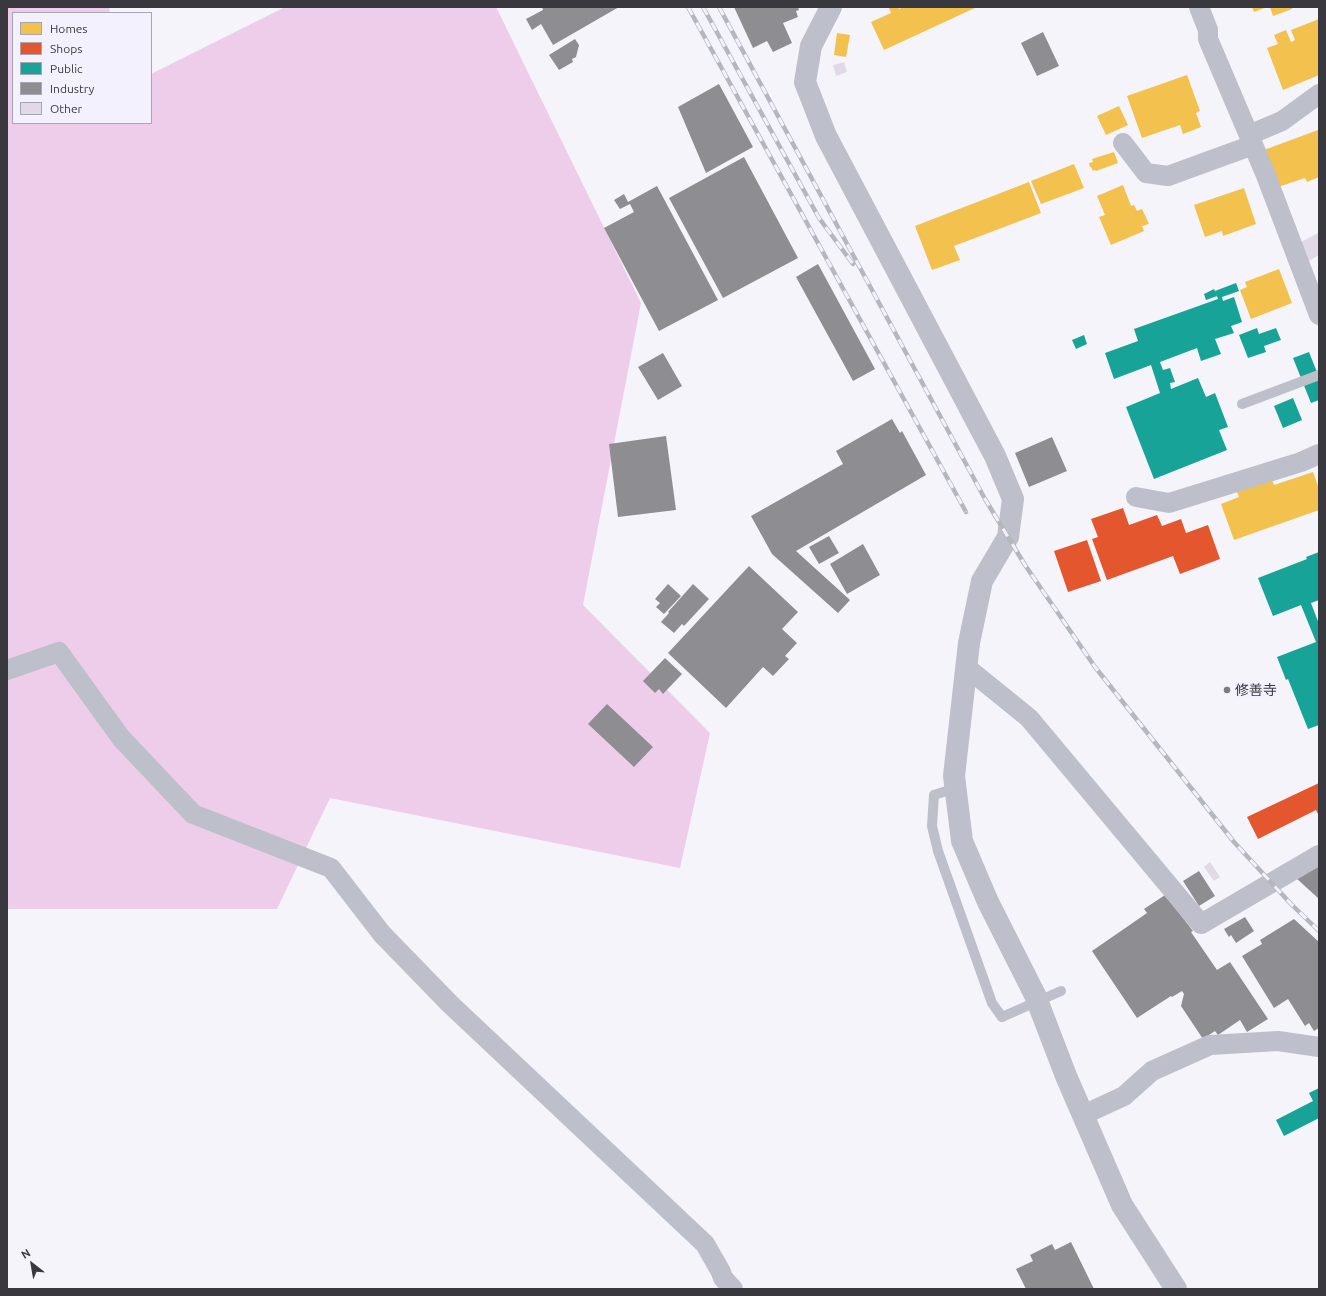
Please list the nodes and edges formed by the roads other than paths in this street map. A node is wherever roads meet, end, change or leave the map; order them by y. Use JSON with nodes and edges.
{"nodes":[{"id":1,"x":832,"y":7,"type":"edge"},
{"id":2,"x":1199,"y":7,"type":"edge"},
{"id":3,"x":1319,"y":94,"type":"edge"},
{"id":4,"x":1251,"y":140,"type":"junction"},
{"id":5,"x":1123,"y":143,"type":"dead end"},
{"id":6,"x":1319,"y":315,"type":"edge"},
{"id":7,"x":1319,"y":375,"type":"edge"},
{"id":8,"x":1242,"y":404,"type":"dead end"},
{"id":9,"x":1319,"y":454,"type":"edge"},
{"id":10,"x":1136,"y":497,"type":"dead end"},
{"id":11,"x":966,"y":667,"type":"junction"},
{"id":12,"x":7,"y":670,"type":"edge"},
{"id":13,"x":956,"y":788,"type":"junction"},
{"id":14,"x":1319,"y":855,"type":"edge"},
{"id":15,"x":1061,"y":991,"type":"dead end"},
{"id":16,"x":1319,"y":1047,"type":"edge"},
{"id":17,"x":1083,"y":1115,"type":"junction"},
{"id":18,"x":733,"y":1289,"type":"edge"},
{"id":19,"x":1176,"y":1289,"type":"edge"}],
"edges":[{"from":1,"to":11,"type":"street"},
{"from":2,"to":4,"type":"street"},
{"from":3,"to":4,"type":"street"},
{"from":4,"to":5,"type":"street"},
{"from":4,"to":6,"type":"street"},
{"from":7,"to":8,"type":"lane"},
{"from":9,"to":10,"type":"street"},
{"from":11,"to":13,"type":"street"},
{"from":11,"to":14,"type":"street"},
{"from":12,"to":18,"type":"street"},
{"from":13,"to":15,"type":"lane","bridge":true},
{"from":13,"to":17,"type":"street"},
{"from":16,"to":17,"type":"street"},
{"from":17,"to":19,"type":"street"}]}
